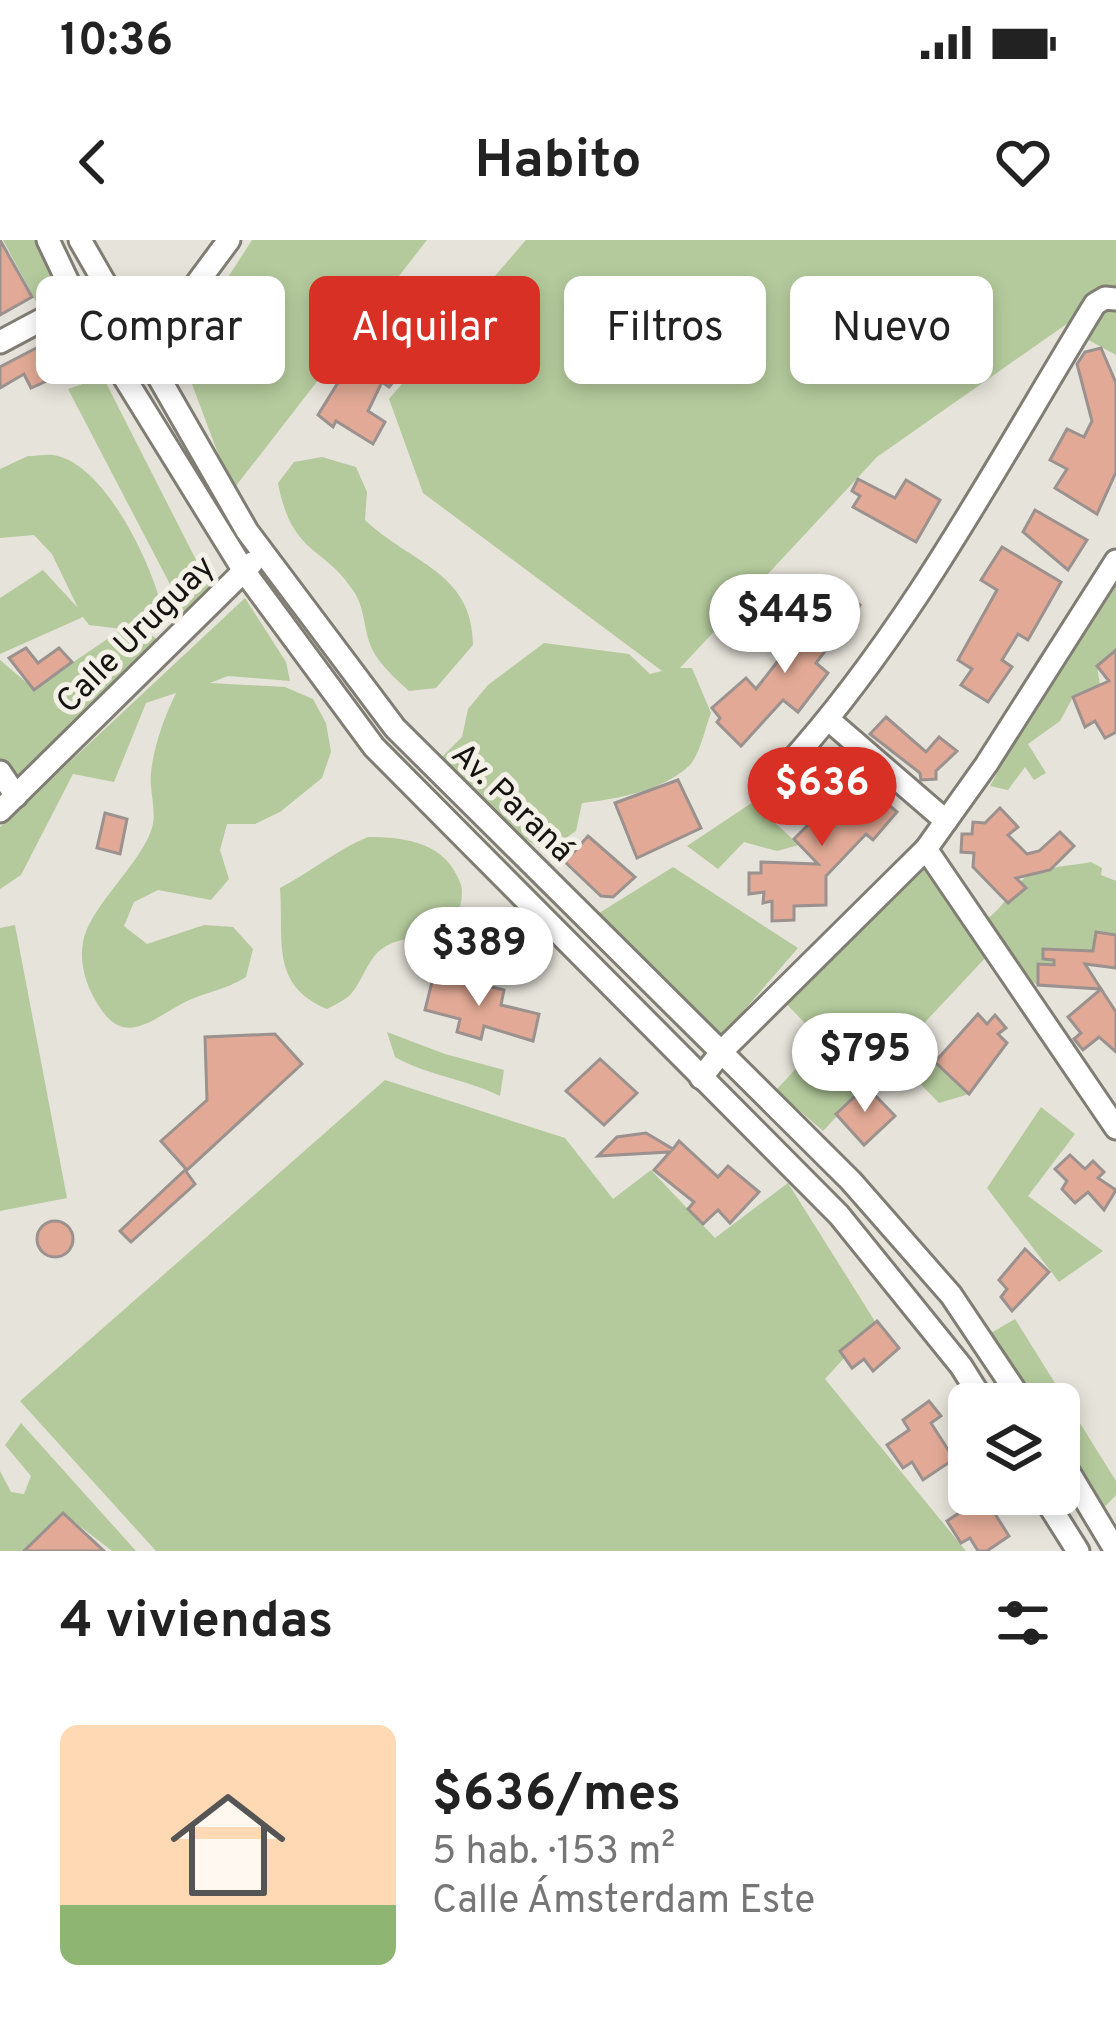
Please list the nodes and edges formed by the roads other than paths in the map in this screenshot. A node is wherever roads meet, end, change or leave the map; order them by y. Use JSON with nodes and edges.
{"nodes":[{"id":1,"x":48,"y":240,"type":"edge"},
{"id":2,"x":80,"y":240,"type":"edge"},
{"id":3,"x":229,"y":240,"type":"edge"},
{"id":4,"x":65,"y":276,"type":"edge"},
{"id":5,"x":100,"y":276,"type":"edge"},
{"id":6,"x":202,"y":276,"type":"edge"},
{"id":7,"x":1113,"y":299,"type":"edge"},
{"id":8,"x":36,"y":323,"type":"edge"},
{"id":9,"x":0,"y":342,"type":"edge"},
{"id":10,"x":128,"y":384,"type":"edge"},
{"id":11,"x":159,"y":384,"type":"edge"},
{"id":12,"x":264,"y":553,"type":"junction"},
{"id":13,"x":1116,"y":561,"type":"edge"},
{"id":14,"x":244,"y":571,"type":"junction"},
{"id":15,"x":829,"y":720,"type":"junction"},
{"id":16,"x":788,"y":766,"type":"dead end"},
{"id":17,"x":0,"y":772,"type":"edge"},
{"id":18,"x":8,"y":803,"type":"edge"},
{"id":19,"x":946,"y":821,"type":"junction"},
{"id":20,"x":926,"y":849,"type":"junction"},
{"id":21,"x":723,"y":1050,"type":"junction"},
{"id":22,"x":701,"y":1078,"type":"junction"},
{"id":23,"x":1116,"y":1128,"type":"edge"},
{"id":24,"x":972,"y":1383,"type":"edge"},
{"id":25,"x":1010,"y":1383,"type":"edge"},
{"id":26,"x":1080,"y":1491,"type":"edge"},
{"id":27,"x":1055,"y":1515,"type":"edge"},
{"id":28,"x":1078,"y":1551,"type":"edge"},
{"id":29,"x":1116,"y":1551,"type":"edge"}],
"edges":[{"from":1,"to":4,"type":"street","name":"Av. Paraná"},
{"from":2,"to":5,"type":"street","name":"Av. Paraná"},
{"from":3,"to":6,"type":"street"},
{"from":7,"to":15,"type":"street"},
{"from":8,"to":9,"type":"street"},
{"from":10,"to":14,"type":"street","name":"Av. Paraná"},
{"from":11,"to":12,"type":"street","name":"Av. Paraná"},
{"from":12,"to":14,"type":"street","name":"Calle Uruguay"},
{"from":12,"to":21,"type":"street","name":"Av. Paraná"},
{"from":13,"to":19,"type":"street"},
{"from":14,"to":18,"type":"street","name":"Calle Uruguay"},
{"from":14,"to":22,"type":"street","name":"Av. Paraná"},
{"from":15,"to":16,"type":"street"},
{"from":15,"to":19,"type":"street"},
{"from":17,"to":18,"type":"street"},
{"from":19,"to":20,"type":"street"},
{"from":20,"to":21,"type":"street"},
{"from":20,"to":23,"type":"street"},
{"from":21,"to":22,"type":"street"},
{"from":21,"to":25,"type":"street","name":"Av. Paraná"},
{"from":22,"to":24,"type":"street","name":"Av. Paraná"},
{"from":26,"to":29,"type":"street"},
{"from":27,"to":28,"type":"street"}]}
